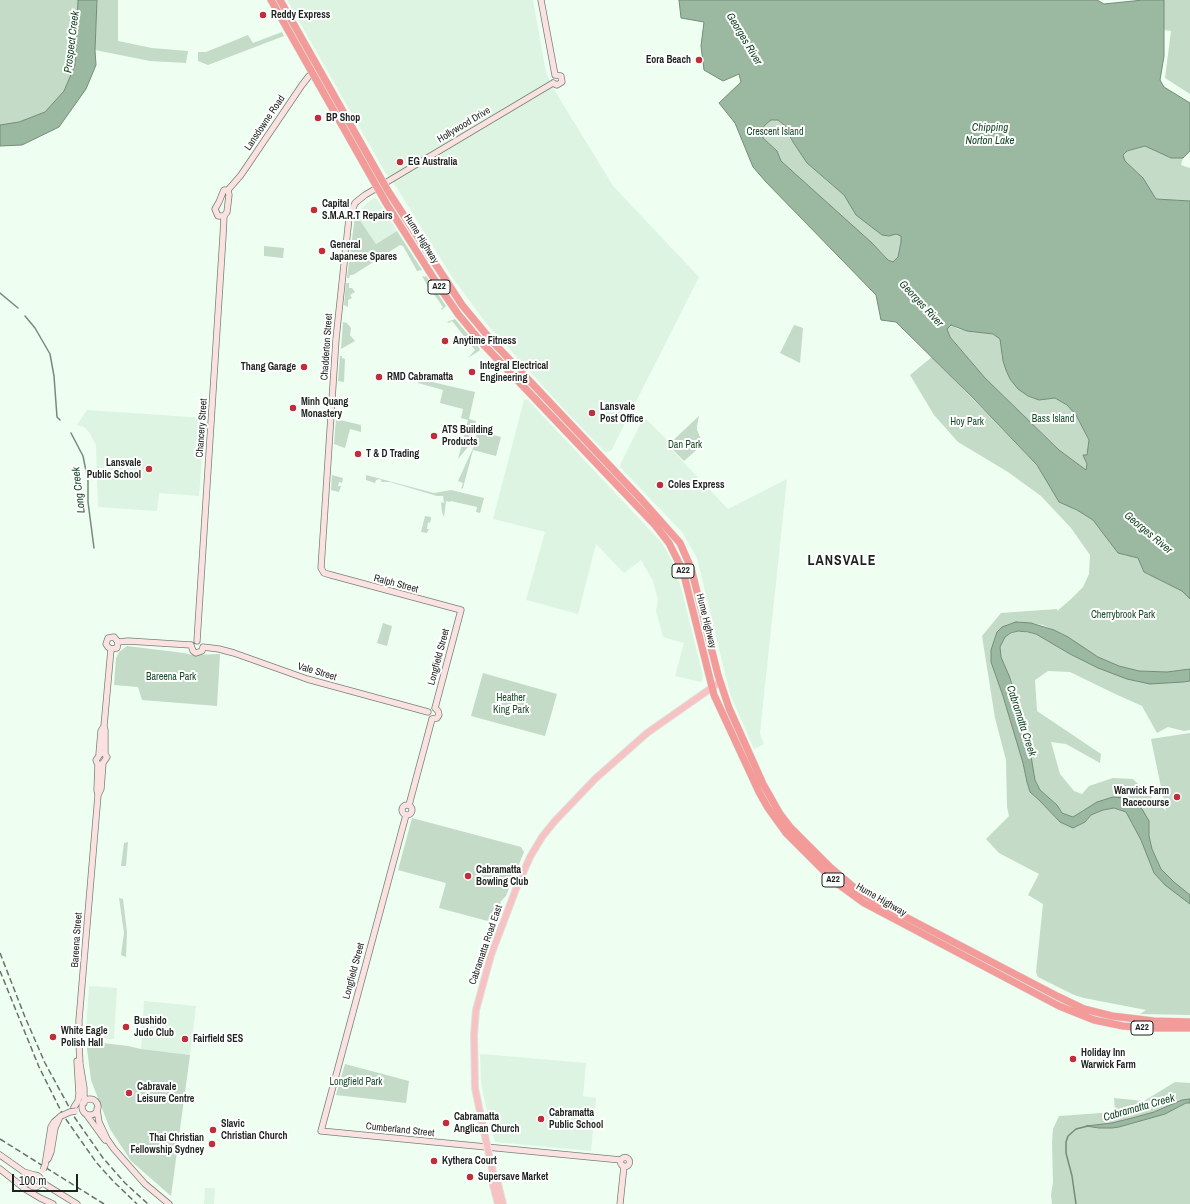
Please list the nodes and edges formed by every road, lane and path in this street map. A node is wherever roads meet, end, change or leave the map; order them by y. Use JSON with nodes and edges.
{"nodes":[{"id":1,"x":271,"y":0,"type":"edge"},
{"id":2,"x":280,"y":0,"type":"edge"},
{"id":3,"x":541,"y":0,"type":"edge"},
{"id":4,"x":319,"y":69,"type":"junction"},
{"id":5,"x":312,"y":73,"type":"junction"},
{"id":6,"x":555,"y":75,"type":"junction"},
{"id":7,"x":553,"y":83,"type":"junction"},
{"id":8,"x":384,"y":183,"type":"junction"},
{"id":9,"x":377,"y":188,"type":"junction"},
{"id":10,"x":228,"y":190,"type":"junction"},
{"id":11,"x":224,"y":216,"type":"junction"},
{"id":12,"x":327,"y":574,"type":"joint"},
{"id":13,"x":460,"y":610,"type":"joint"},
{"id":14,"x":197,"y":641,"type":"junction"},
{"id":15,"x":118,"y":642,"type":"junction"},
{"id":16,"x":191,"y":646,"type":"junction"},
{"id":17,"x":203,"y":647,"type":"junction"},
{"id":18,"x":111,"y":649,"type":"junction"},
{"id":19,"x":720,"y":682,"type":"junction"},
{"id":20,"x":712,"y":686,"type":"junction"},
{"id":21,"x":435,"y":708,"type":"junction"},
{"id":22,"x":428,"y":712,"type":"junction"},
{"id":23,"x":432,"y":719,"type":"junction"},
{"id":24,"x":102,"y":754,"type":"junction"},
{"id":25,"x":101,"y":764,"type":"junction"},
{"id":26,"x":1190,"y":1022,"type":"edge"},
{"id":27,"x":1190,"y":1028,"type":"edge"},
{"id":28,"x":79,"y":1040,"type":"junction"},
{"id":29,"x":84,"y":1086,"type":"junction"},
{"id":30,"x":94,"y":1101,"type":"junction"},
{"id":31,"x":83,"y":1104,"type":"junction"},
{"id":32,"x":97,"y":1108,"type":"junction"},
{"id":33,"x":73,"y":1110,"type":"junction"},
{"id":34,"x":85,"y":1114,"type":"junction"},
{"id":35,"x":62,"y":1116,"type":"junction"},
{"id":36,"x":321,"y":1131,"type":"joint"},
{"id":37,"x":54,"y":1137,"type":"junction"},
{"id":38,"x":487,"y":1147,"type":"junction"},
{"id":39,"x":48,"y":1148,"type":"junction"},
{"id":40,"x":114,"y":1149,"type":"junction"},
{"id":41,"x":0,"y":1155,"type":"edge"},
{"id":42,"x":44,"y":1167,"type":"junction"},
{"id":43,"x":0,"y":1168,"type":"edge"},
{"id":44,"x":20,"y":1169,"type":"junction"},
{"id":45,"x":35,"y":1175,"type":"junction"},
{"id":46,"x":40,"y":1179,"type":"junction"},
{"id":47,"x":495,"y":1181,"type":"junction"},
{"id":48,"x":29,"y":1184,"type":"junction"},
{"id":49,"x":35,"y":1188,"type":"junction"},
{"id":50,"x":57,"y":1191,"type":"junction"},
{"id":51,"x":53,"y":1204,"type":"edge"},
{"id":52,"x":77,"y":1204,"type":"edge"},
{"id":53,"x":169,"y":1204,"type":"edge"},
{"id":54,"x":498,"y":1204,"type":"edge"},
{"id":55,"x":503,"y":1204,"type":"edge"},
{"id":56,"x":620,"y":1204,"type":"edge"}],
"edges":[{"from":1,"to":5,"type":"highway","name":"Hume Highway","number":"A22"},
{"from":2,"to":4,"type":"highway","name":"Hume Highway","number":"A22"},
{"from":3,"to":6,"type":"street"},
{"from":4,"to":5,"type":"street","name":"Lansdowne Road"},
{"from":4,"to":8,"type":"highway","name":"Hume Highway","number":"A22"},
{"from":5,"to":9,"type":"highway","name":"Hume Highway","number":"A22"},
{"from":5,"to":10,"type":"street","name":"Lansdowne Road"},
{"from":6,"to":7,"type":"street"},
{"from":6,"to":7,"type":"street"},
{"from":7,"to":8,"type":"street","name":"Hollywood Drive"},
{"from":8,"to":9,"type":"street","name":"Chadderton Street"},
{"from":8,"to":19,"type":"highway","name":"Hume Highway","number":"A22"},
{"from":9,"to":12,"type":"street","name":"Chadderton Street"},
{"from":9,"to":20,"type":"highway","name":"Hume Highway","number":"A22"},
{"from":10,"to":11,"type":"street","name":"Chancery Street"},
{"from":10,"to":11,"type":"street","name":"Lansdowne Road"},
{"from":11,"to":14,"type":"street","name":"Chancery Street"},
{"from":12,"to":13,"type":"street","name":"Ralph Street"},
{"from":13,"to":21,"type":"street","name":"Longfield Street"},
{"from":14,"to":16,"type":"street"},
{"from":14,"to":17,"type":"street"},
{"from":15,"to":16,"type":"street"},
{"from":15,"to":18,"type":"street"},
{"from":15,"to":18,"type":"street"},
{"from":16,"to":17,"type":"street"},
{"from":17,"to":22,"type":"street","name":"Vale Street"},
{"from":18,"to":24,"type":"street"},
{"from":19,"to":20,"type":"main road","name":"Cabramatta Road East"},
{"from":19,"to":26,"type":"highway","name":"Hume Highway","number":"A22"},
{"from":20,"to":27,"type":"highway","name":"Hume Highway","number":"A22"},
{"from":20,"to":38,"type":"main road","name":"Cabramatta Road East"},
{"from":21,"to":22,"type":"street"},
{"from":21,"to":23,"type":"street"},
{"from":22,"to":23,"type":"street"},
{"from":23,"to":36,"type":"street","name":"Longfield Street"},
{"from":24,"to":25,"type":"street"},
{"from":24,"to":25,"type":"street"},
{"from":25,"to":28,"type":"street","name":"Bareena Street"},
{"from":28,"to":29,"type":"street","name":"Bareena Street"},
{"from":28,"to":33,"type":"street"},
{"from":29,"to":30,"type":"street","name":"Bareena Street"},
{"from":29,"to":31,"type":"street","name":"Bareena Street"},
{"from":30,"to":31,"type":"street"},
{"from":30,"to":32,"type":"street"},
{"from":31,"to":33,"type":"street"},
{"from":31,"to":34,"type":"street"},
{"from":32,"to":34,"type":"street"},
{"from":32,"to":40,"type":"street"},
{"from":33,"to":34,"type":"street"},
{"from":33,"to":35,"type":"street","bridge":true},
{"from":34,"to":40,"type":"street"},
{"from":35,"to":37,"type":"street"},
{"from":35,"to":39,"type":"street"},
{"from":36,"to":38,"type":"street","name":"Cumberland Street"},
{"from":37,"to":39,"type":"street"},
{"from":37,"to":42,"type":"street"},
{"from":38,"to":47,"type":"main road","name":"Cabramatta Road East"},
{"from":38,"to":56,"type":"street","name":"Cumberland Street"},
{"from":39,"to":42,"type":"street"},
{"from":40,"to":53,"type":"street"},
{"from":41,"to":44,"type":"street"},
{"from":42,"to":45,"type":"street"},
{"from":42,"to":46,"type":"street"},
{"from":43,"to":51,"type":"street"},
{"from":44,"to":45,"type":"street"},
{"from":44,"to":48,"type":"street"},
{"from":45,"to":46,"type":"street"},
{"from":45,"to":48,"type":"street"},
{"from":46,"to":49,"type":"street"},
{"from":46,"to":50,"type":"street"},
{"from":47,"to":54,"type":"main road","name":"Cabramatta Road East"},
{"from":47,"to":55,"type":"main road","name":"Cabramatta Road East"},
{"from":48,"to":49,"type":"street"},
{"from":49,"to":50,"type":"street"},
{"from":50,"to":52,"type":"street"}]}
